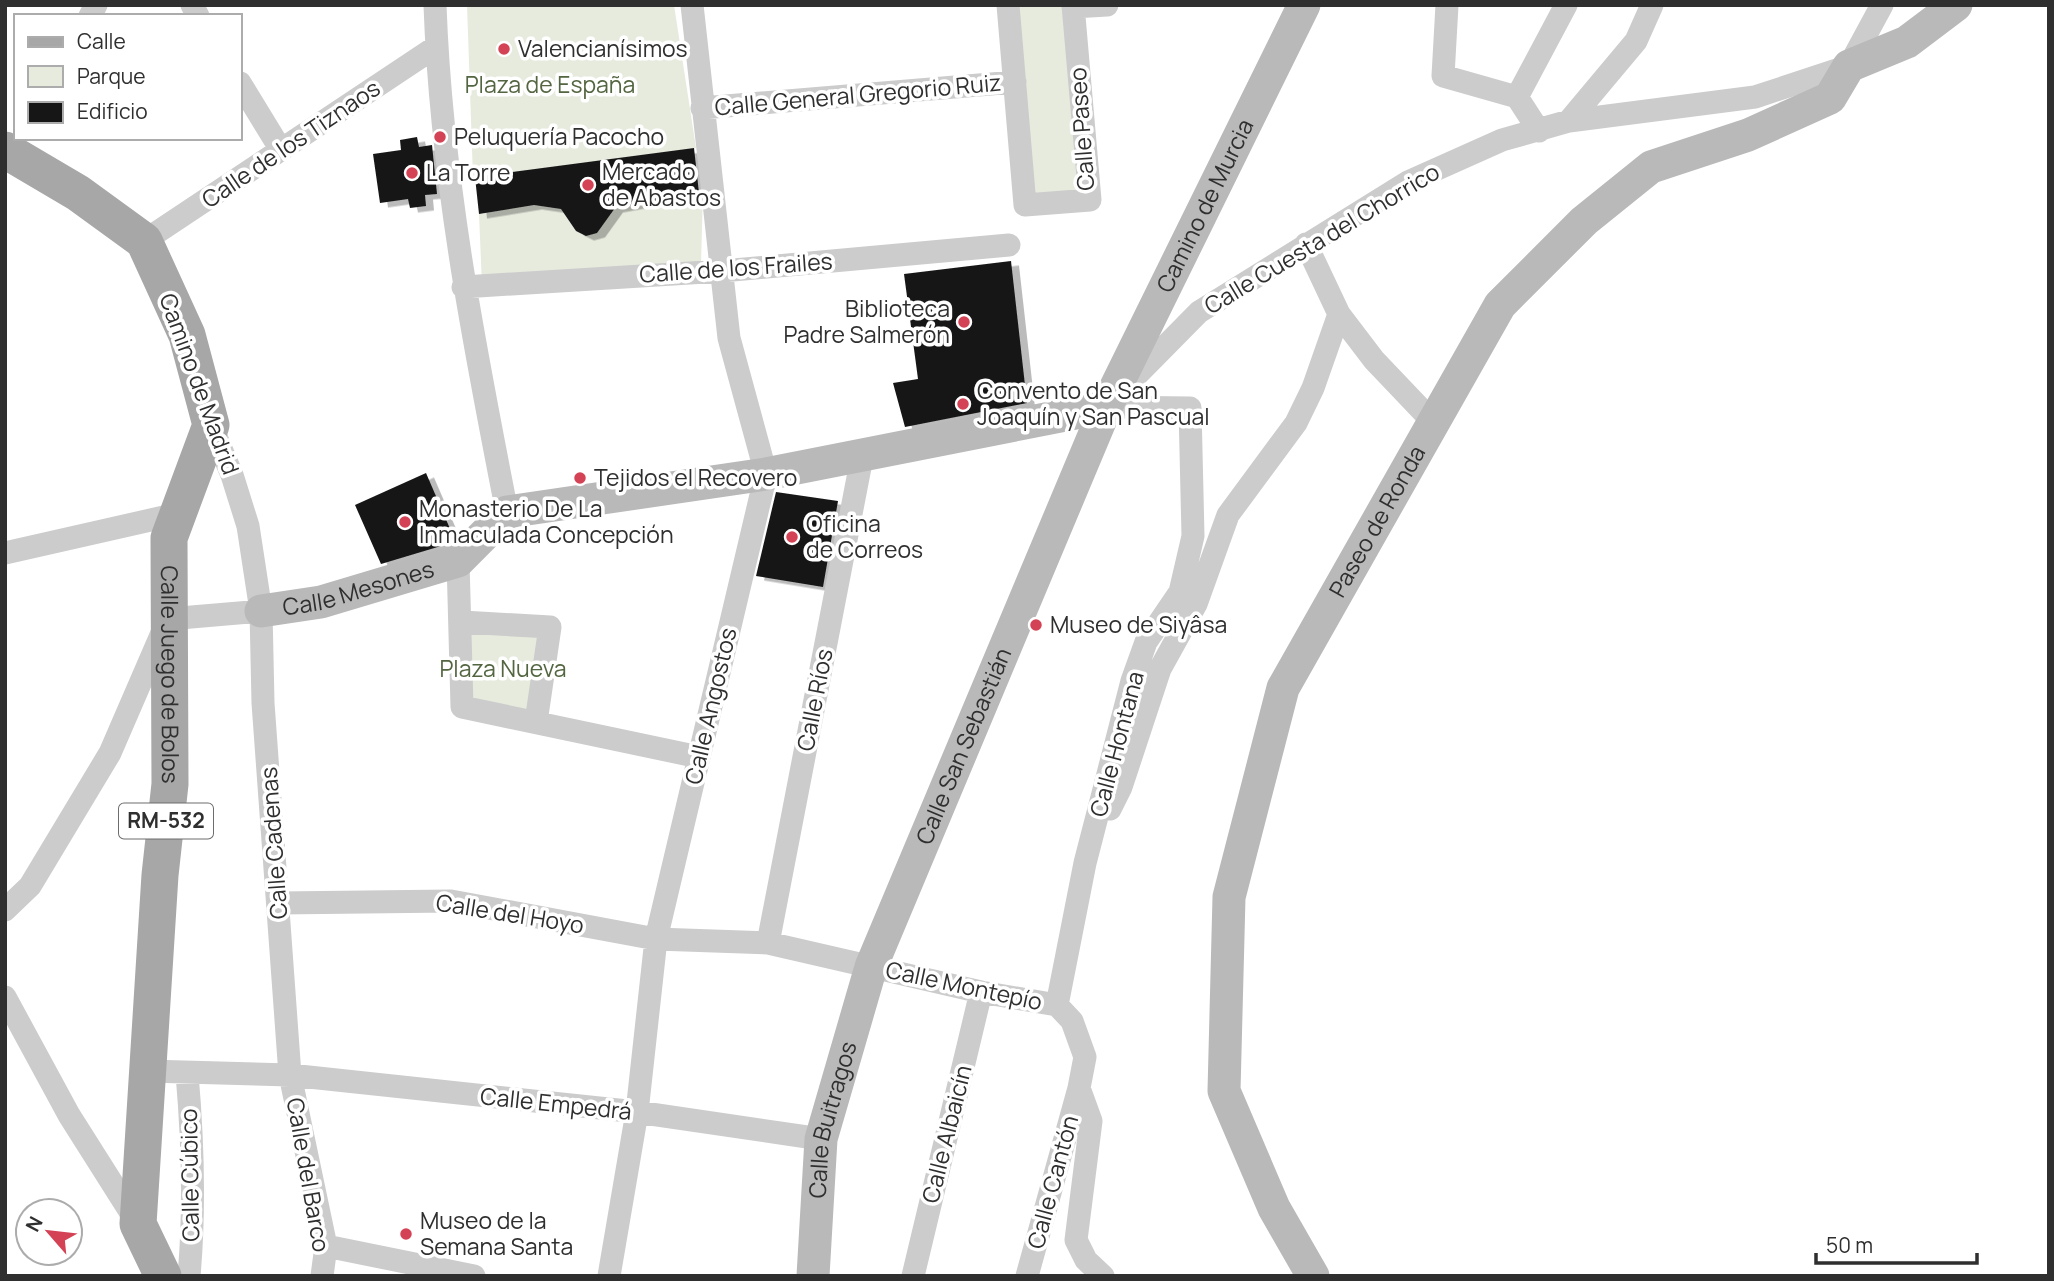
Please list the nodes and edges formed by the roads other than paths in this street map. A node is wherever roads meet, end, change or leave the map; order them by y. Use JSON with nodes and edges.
{"nodes":[{"id":1,"x":435,"y":5,"type":"edge"},
{"id":2,"x":692,"y":5,"type":"edge"},
{"id":3,"x":1008,"y":5,"type":"edge"},
{"id":4,"x":1107,"y":5,"type":"edge"},
{"id":5,"x":1304,"y":5,"type":"edge"},
{"id":6,"x":1447,"y":5,"type":"edge"},
{"id":7,"x":1566,"y":5,"type":"edge"},
{"id":8,"x":1652,"y":5,"type":"edge"},
{"id":9,"x":1882,"y":5,"type":"edge"},
{"id":10,"x":1956,"y":5,"type":"edge"},
{"id":11,"x":1073,"y":6,"type":"edge"},
{"id":12,"x":437,"y":46,"type":"junction"},
{"id":13,"x":1849,"y":66,"type":"junction"},
{"id":14,"x":1015,"y":82,"type":"junction"},
{"id":15,"x":242,"y":86,"type":"edge"},
{"id":16,"x":1517,"y":97,"type":"junction"},
{"id":17,"x":702,"y":108,"type":"junction"},
{"id":18,"x":1569,"y":121,"type":"junction"},
{"id":19,"x":1539,"y":131,"type":"junction"},
{"id":20,"x":14,"y":148,"type":"edge"},
{"id":21,"x":281,"y":150,"type":"junction"},
{"id":22,"x":145,"y":241,"type":"junction"},
{"id":23,"x":1306,"y":244,"type":"junction"},
{"id":24,"x":1009,"y":246,"type":"dead end"},
{"id":25,"x":722,"y":271,"type":"junction"},
{"id":26,"x":463,"y":287,"type":"junction"},
{"id":27,"x":1339,"y":314,"type":"junction"},
{"id":28,"x":1105,"y":407,"type":"junction"},
{"id":29,"x":1434,"y":424,"type":"junction"},
{"id":30,"x":211,"y":425,"type":"junction"},
{"id":31,"x":862,"y":457,"type":"junction"},
{"id":32,"x":766,"y":474,"type":"junction"},
{"id":33,"x":507,"y":512,"type":"junction"},
{"id":34,"x":177,"y":514,"type":"junction"},
{"id":35,"x":5,"y":552,"type":"edge"},
{"id":36,"x":458,"y":561,"type":"junction"},
{"id":37,"x":261,"y":611,"type":"junction"},
{"id":38,"x":168,"y":619,"type":"junction"},
{"id":39,"x":462,"y":622,"type":"junction"},
{"id":40,"x":536,"y":722,"type":"junction"},
{"id":41,"x":699,"y":757,"type":"junction"},
{"id":42,"x":1085,"y":863,"type":"junction"},
{"id":43,"x":279,"y":902,"type":"junction"},
{"id":44,"x":5,"y":910,"type":"edge"},
{"id":45,"x":656,"y":939,"type":"junction"},
{"id":46,"x":768,"y":943,"type":"junction"},
{"id":47,"x":871,"y":967,"type":"junction"},
{"id":48,"x":981,"y":992,"type":"junction"},
{"id":49,"x":5,"y":997,"type":"edge"},
{"id":50,"x":1056,"y":1005,"type":"junction"},
{"id":51,"x":148,"y":1071,"type":"junction"},
{"id":52,"x":187,"y":1073,"type":"junction"},
{"id":53,"x":290,"y":1075,"type":"junction"},
{"id":54,"x":1079,"y":1088,"type":"junction"},
{"id":55,"x":637,"y":1112,"type":"junction"},
{"id":56,"x":821,"y":1139,"type":"junction"},
{"id":57,"x":138,"y":1224,"type":"junction"},
{"id":58,"x":326,"y":1245,"type":"junction"},
{"id":59,"x":163,"y":1276,"type":"edge"},
{"id":60,"x":189,"y":1276,"type":"edge"},
{"id":61,"x":323,"y":1276,"type":"edge"},
{"id":62,"x":474,"y":1276,"type":"edge"},
{"id":63,"x":609,"y":1276,"type":"edge"},
{"id":64,"x":813,"y":1276,"type":"edge"},
{"id":65,"x":913,"y":1276,"type":"edge"},
{"id":66,"x":1027,"y":1276,"type":"edge"},
{"id":67,"x":1103,"y":1276,"type":"edge"},
{"id":68,"x":1313,"y":1276,"type":"edge"}],
"edges":[{"from":1,"to":12,"type":"street"},
{"from":2,"to":17,"type":"street"},
{"from":3,"to":14,"type":"street","name":"Calle Paseo"},
{"from":4,"to":11,"type":"street"},
{"from":5,"to":28,"type":"main road","name":"Camino de Murcia"},
{"from":6,"to":16,"type":"street"},
{"from":7,"to":16,"type":"street"},
{"from":8,"to":18,"type":"street"},
{"from":9,"to":13,"type":"street"},
{"from":10,"to":13,"type":"main road"},
{"from":11,"to":14,"type":"street","name":"Calle Paseo"},
{"from":12,"to":21,"type":"street","name":"Calle de los Tiznaos"},
{"from":12,"to":26,"type":"street"},
{"from":13,"to":18,"type":"street","name":"Calle Cuesta del Chorrico"},
{"from":13,"to":29,"type":"main road","name":"Paseo de Ronda"},
{"from":14,"to":17,"type":"street","name":"Calle General Gregorio Ruiz"},
{"from":15,"to":21,"type":"street"},
{"from":16,"to":19,"type":"street"},
{"from":17,"to":25,"type":"street"},
{"from":18,"to":19,"type":"street","name":"Calle Cuesta del Chorrico"},
{"from":19,"to":23,"type":"street","name":"Calle Cuesta del Chorrico"},
{"from":20,"to":22,"type":"main road"},
{"from":21,"to":22,"type":"street","name":"Calle de los Tiznaos"},
{"from":22,"to":30,"type":"main road","name":"Camino de Madrid"},
{"from":23,"to":27,"type":"street"},
{"from":23,"to":28,"type":"street","name":"Calle Cuesta del Chorrico"},
{"from":24,"to":25,"type":"street","name":"Calle de los Frailes"},
{"from":25,"to":26,"type":"street","name":"Calle de los Frailes"},
{"from":25,"to":32,"type":"street"},
{"from":26,"to":33,"type":"street"},
{"from":27,"to":29,"type":"street"},
{"from":27,"to":42,"type":"street"},
{"from":28,"to":31,"type":"main road"},
{"from":28,"to":42,"type":"street","name":"Calle Hontana"},
{"from":28,"to":47,"type":"main road","name":"Calle San Sebastián"},
{"from":29,"to":68,"type":"main road","name":"Paseo de Ronda"},
{"from":30,"to":34,"type":"main road","name":"Calle Juego de Bolos","number":"RM-532"},
{"from":30,"to":37,"type":"street","name":"Camino de Madrid"},
{"from":31,"to":32,"type":"main road"},
{"from":31,"to":46,"type":"street","name":"Calle Ríos"},
{"from":32,"to":33,"type":"main road"},
{"from":32,"to":41,"type":"street","name":"Calle Angostos"},
{"from":33,"to":36,"type":"main road","name":"Calle Mesones"},
{"from":34,"to":35,"type":"street"},
{"from":34,"to":38,"type":"main road","name":"Calle Juego de Bolos","number":"RM-532"},
{"from":36,"to":37,"type":"main road","name":"Calle Mesones"},
{"from":36,"to":39,"type":"street"},
{"from":37,"to":38,"type":"street"},
{"from":37,"to":43,"type":"street","name":"Calle Cadenas"},
{"from":38,"to":44,"type":"street"},
{"from":38,"to":51,"type":"main road","name":"Calle Juego de Bolos","number":"RM-532"},
{"from":39,"to":40,"type":"street"},
{"from":39,"to":40,"type":"street"},
{"from":40,"to":41,"type":"street"},
{"from":41,"to":45,"type":"street","name":"Calle Angostos"},
{"from":42,"to":50,"type":"street","name":"Calle Hontana"},
{"from":43,"to":45,"type":"street","name":"Calle del Hoyo"},
{"from":43,"to":53,"type":"street","name":"Calle Cadenas"},
{"from":45,"to":46,"type":"street","name":"Calle del Hoyo"},
{"from":45,"to":55,"type":"street","name":"Calle Angostos"},
{"from":46,"to":47,"type":"street","name":"Calle Montepío"},
{"from":47,"to":48,"type":"street","name":"Calle Montepío"},
{"from":47,"to":56,"type":"main road","name":"Calle Buitragos"},
{"from":48,"to":50,"type":"street","name":"Calle Montepío"},
{"from":48,"to":65,"type":"street","name":"Calle Albaicín"},
{"from":49,"to":57,"type":"street"},
{"from":50,"to":54,"type":"street","name":"Calle Cantón"},
{"from":51,"to":52,"type":"street","name":"Calle Empedrá"},
{"from":51,"to":57,"type":"main road","name":"Calle Juego de Bolos","number":"RM-532"},
{"from":52,"to":53,"type":"street","name":"Calle Empedrá"},
{"from":52,"to":60,"type":"street","name":"Calle Cúbico"},
{"from":53,"to":55,"type":"street","name":"Calle Empedrá"},
{"from":53,"to":58,"type":"street","name":"Calle del Barco"},
{"from":54,"to":66,"type":"street","name":"Calle Cantón"},
{"from":54,"to":67,"type":"street"},
{"from":55,"to":56,"type":"street","name":"Calle Empedrá"},
{"from":55,"to":63,"type":"street","name":"Calle Angostos"},
{"from":56,"to":64,"type":"main road","name":"Calle Buitragos"},
{"from":57,"to":59,"type":"main road","number":"RM-532"},
{"from":58,"to":61,"type":"street","name":"Calle del Barco"},
{"from":58,"to":62,"type":"street"}]}
